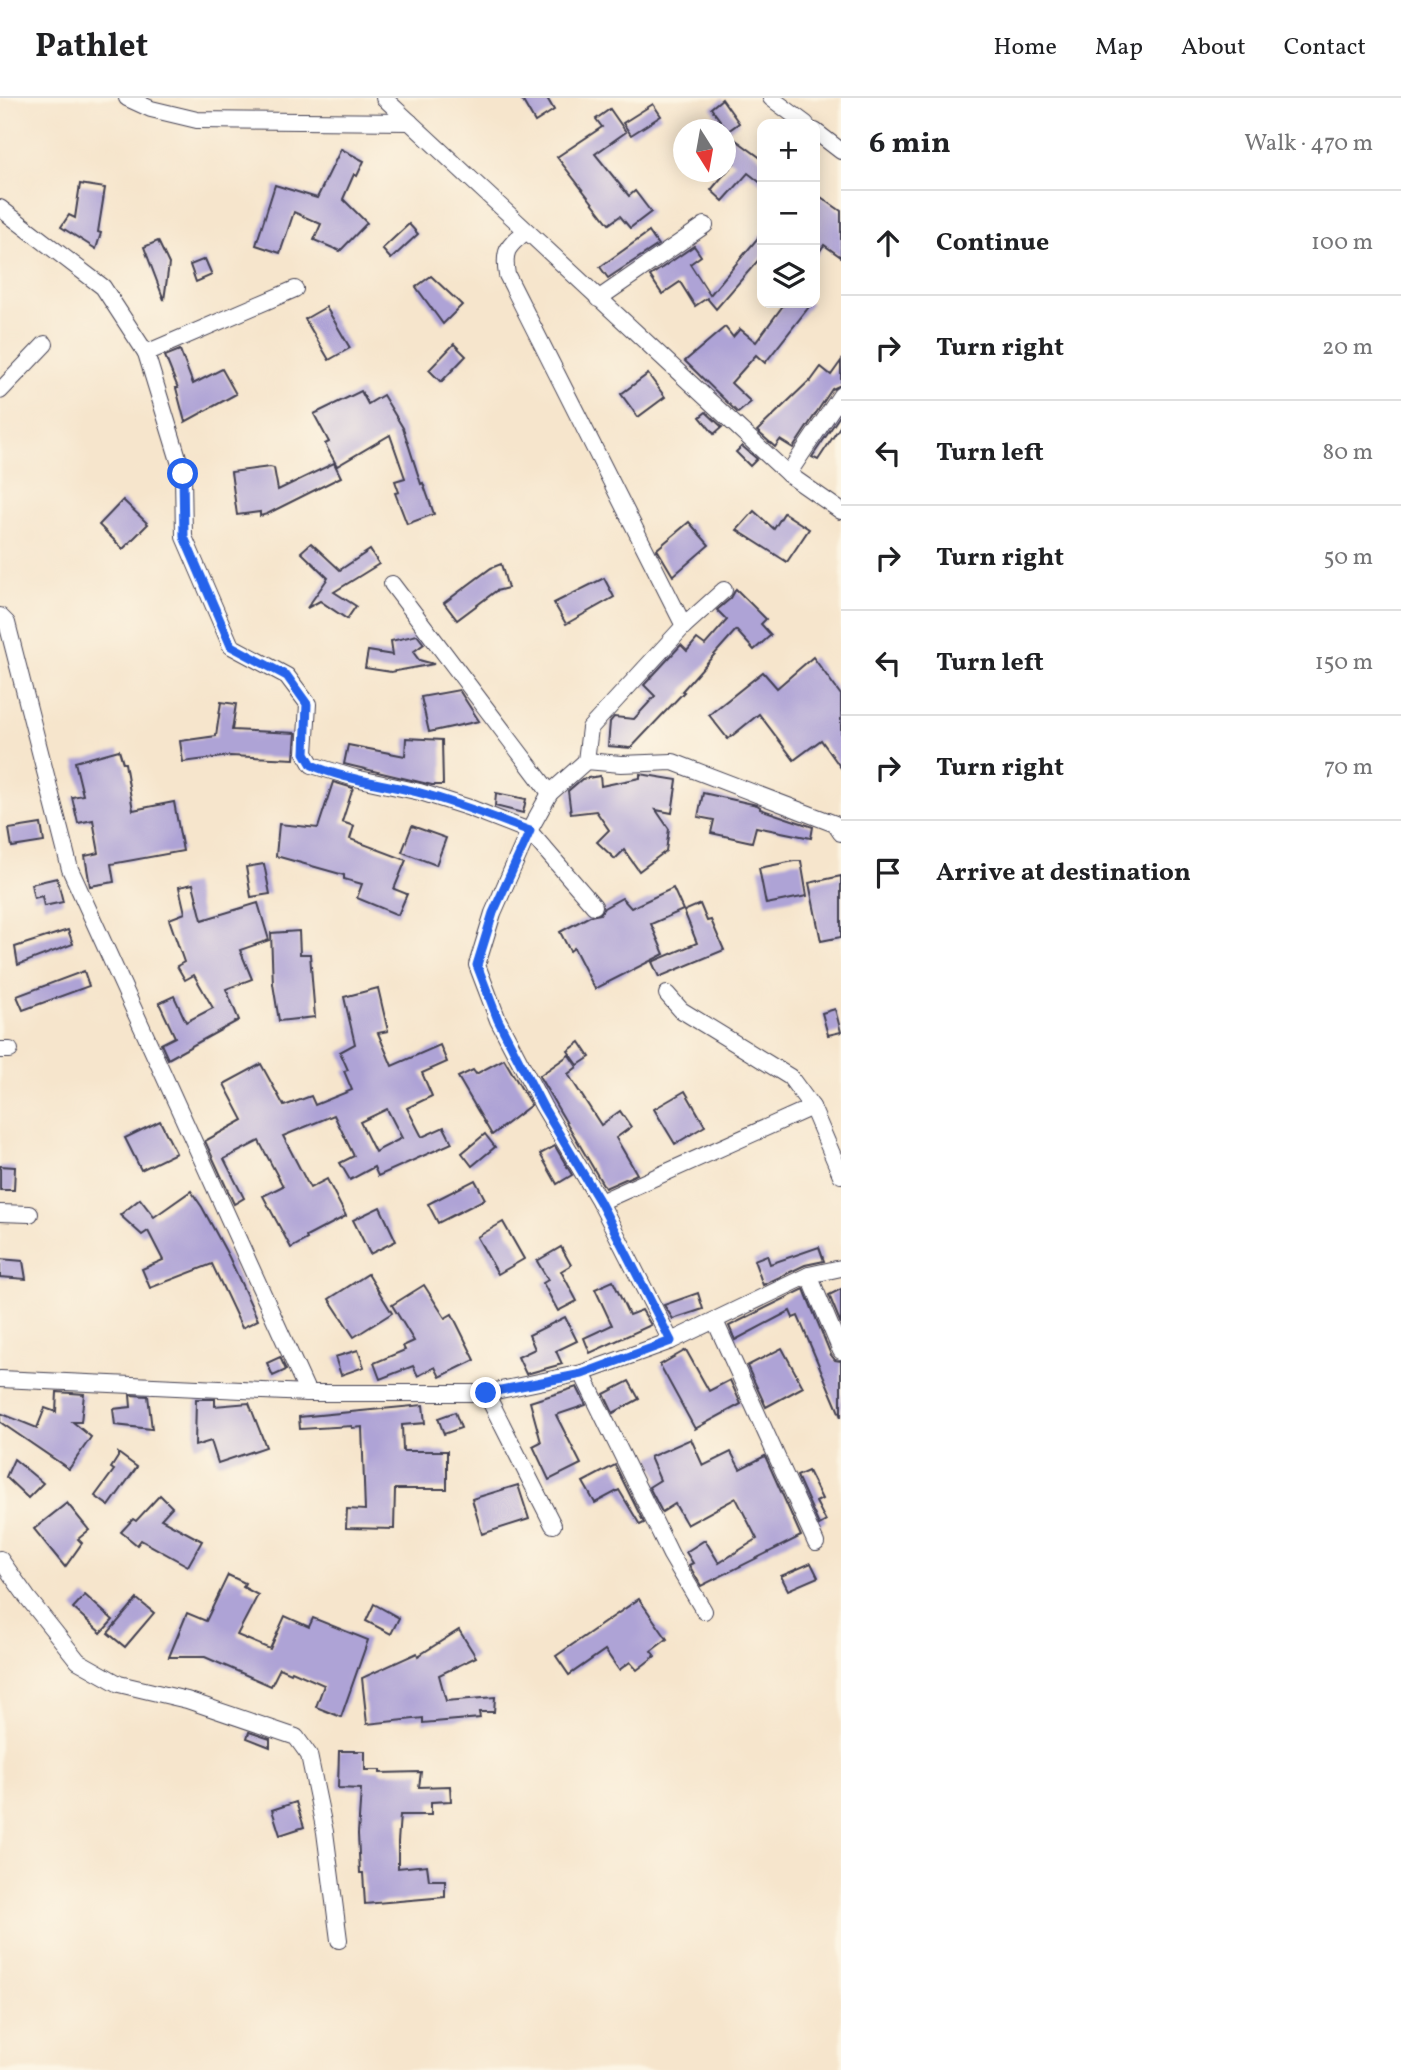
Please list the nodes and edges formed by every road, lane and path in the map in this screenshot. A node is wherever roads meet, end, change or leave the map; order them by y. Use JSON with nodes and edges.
{"nodes":[{"id":1,"x":127,"y":98,"type":"edge"},
{"id":2,"x":384,"y":98,"type":"edge"},
{"id":3,"x":771,"y":98,"type":"edge"},
{"id":4,"x":799,"y":119,"type":"edge"},
{"id":5,"x":410,"y":122,"type":"junction"},
{"id":6,"x":820,"y":135,"type":"edge"},
{"id":7,"x":841,"y":150,"type":"edge"},
{"id":8,"x":0,"y":208,"type":"edge"},
{"id":9,"x":705,"y":225,"type":"dead end"},
{"id":10,"x":525,"y":232,"type":"junction"},
{"id":11,"x":295,"y":289,"type":"dead end"},
{"id":12,"x":598,"y":299,"type":"junction"},
{"id":13,"x":45,"y":344,"type":"dead end"},
{"id":14,"x":146,"y":353,"type":"junction"},
{"id":15,"x":0,"y":391,"type":"edge"},
{"id":16,"x":841,"y":395,"type":"edge"},
{"id":17,"x":788,"y":474,"type":"junction"},
{"id":18,"x":841,"y":510,"type":"edge"},
{"id":19,"x":392,"y":584,"type":"dead end"},
{"id":20,"x":724,"y":590,"type":"dead end"},
{"id":21,"x":0,"y":616,"type":"edge"},
{"id":22,"x":684,"y":626,"type":"junction"},
{"id":23,"x":586,"y":761,"type":"junction"},
{"id":24,"x":550,"y":793,"type":"junction"},
{"id":25,"x":530,"y":831,"type":"junction"},
{"id":26,"x":841,"y":833,"type":"edge"},
{"id":27,"x":594,"y":906,"type":"dead end"},
{"id":28,"x":667,"y":993,"type":"dead end"},
{"id":29,"x":812,"y":1107,"type":"junction"},
{"id":30,"x":841,"y":1175,"type":"edge"},
{"id":31,"x":600,"y":1202,"type":"junction"},
{"id":32,"x":0,"y":1213,"type":"edge"},
{"id":33,"x":30,"y":1214,"type":"dead end"},
{"id":34,"x":841,"y":1268,"type":"edge"},
{"id":35,"x":809,"y":1275,"type":"junction"},
{"id":36,"x":715,"y":1321,"type":"junction"},
{"id":37,"x":671,"y":1341,"type":"junction"},
{"id":38,"x":841,"y":1351,"type":"edge"},
{"id":39,"x":582,"y":1374,"type":"junction"},
{"id":40,"x":0,"y":1379,"type":"edge"},
{"id":41,"x":308,"y":1393,"type":"junction"},
{"id":42,"x":486,"y":1393,"type":"junction"},
{"id":43,"x":553,"y":1525,"type":"dead end"},
{"id":44,"x":816,"y":1543,"type":"dead end"},
{"id":45,"x":0,"y":1559,"type":"edge"},
{"id":46,"x":704,"y":1611,"type":"dead end"},
{"id":47,"x":339,"y":1940,"type":"dead end"}],
"edges":[{"from":1,"to":5,"type":"street"},
{"from":2,"to":5,"type":"street"},
{"from":3,"to":4,"type":"street"},
{"from":5,"to":10,"type":"street"},
{"from":6,"to":7,"type":"street"},
{"from":8,"to":14,"type":"street"},
{"from":9,"to":12,"type":"street"},
{"from":10,"to":12,"type":"street"},
{"from":10,"to":22,"type":"street"},
{"from":11,"to":14,"type":"street"},
{"from":12,"to":17,"type":"street"},
{"from":13,"to":15,"type":"street"},
{"from":14,"to":25,"type":"street"},
{"from":16,"to":17,"type":"street"},
{"from":17,"to":18,"type":"street"},
{"from":19,"to":24,"type":"street"},
{"from":20,"to":22,"type":"street"},
{"from":21,"to":41,"type":"street"},
{"from":22,"to":23,"type":"street"},
{"from":23,"to":24,"type":"street"},
{"from":23,"to":26,"type":"street"},
{"from":24,"to":25,"type":"street"},
{"from":25,"to":27,"type":"street"},
{"from":25,"to":31,"type":"street"},
{"from":28,"to":29,"type":"street"},
{"from":29,"to":30,"type":"street"},
{"from":29,"to":31,"type":"street"},
{"from":31,"to":37,"type":"street"},
{"from":32,"to":33,"type":"street"},
{"from":34,"to":35,"type":"street"},
{"from":35,"to":36,"type":"street"},
{"from":35,"to":38,"type":"street"},
{"from":36,"to":37,"type":"street"},
{"from":36,"to":44,"type":"street"},
{"from":37,"to":39,"type":"street"},
{"from":39,"to":42,"type":"street"},
{"from":39,"to":46,"type":"street"},
{"from":40,"to":41,"type":"street"},
{"from":41,"to":42,"type":"street"},
{"from":42,"to":43,"type":"street"},
{"from":45,"to":47,"type":"street"}]}
